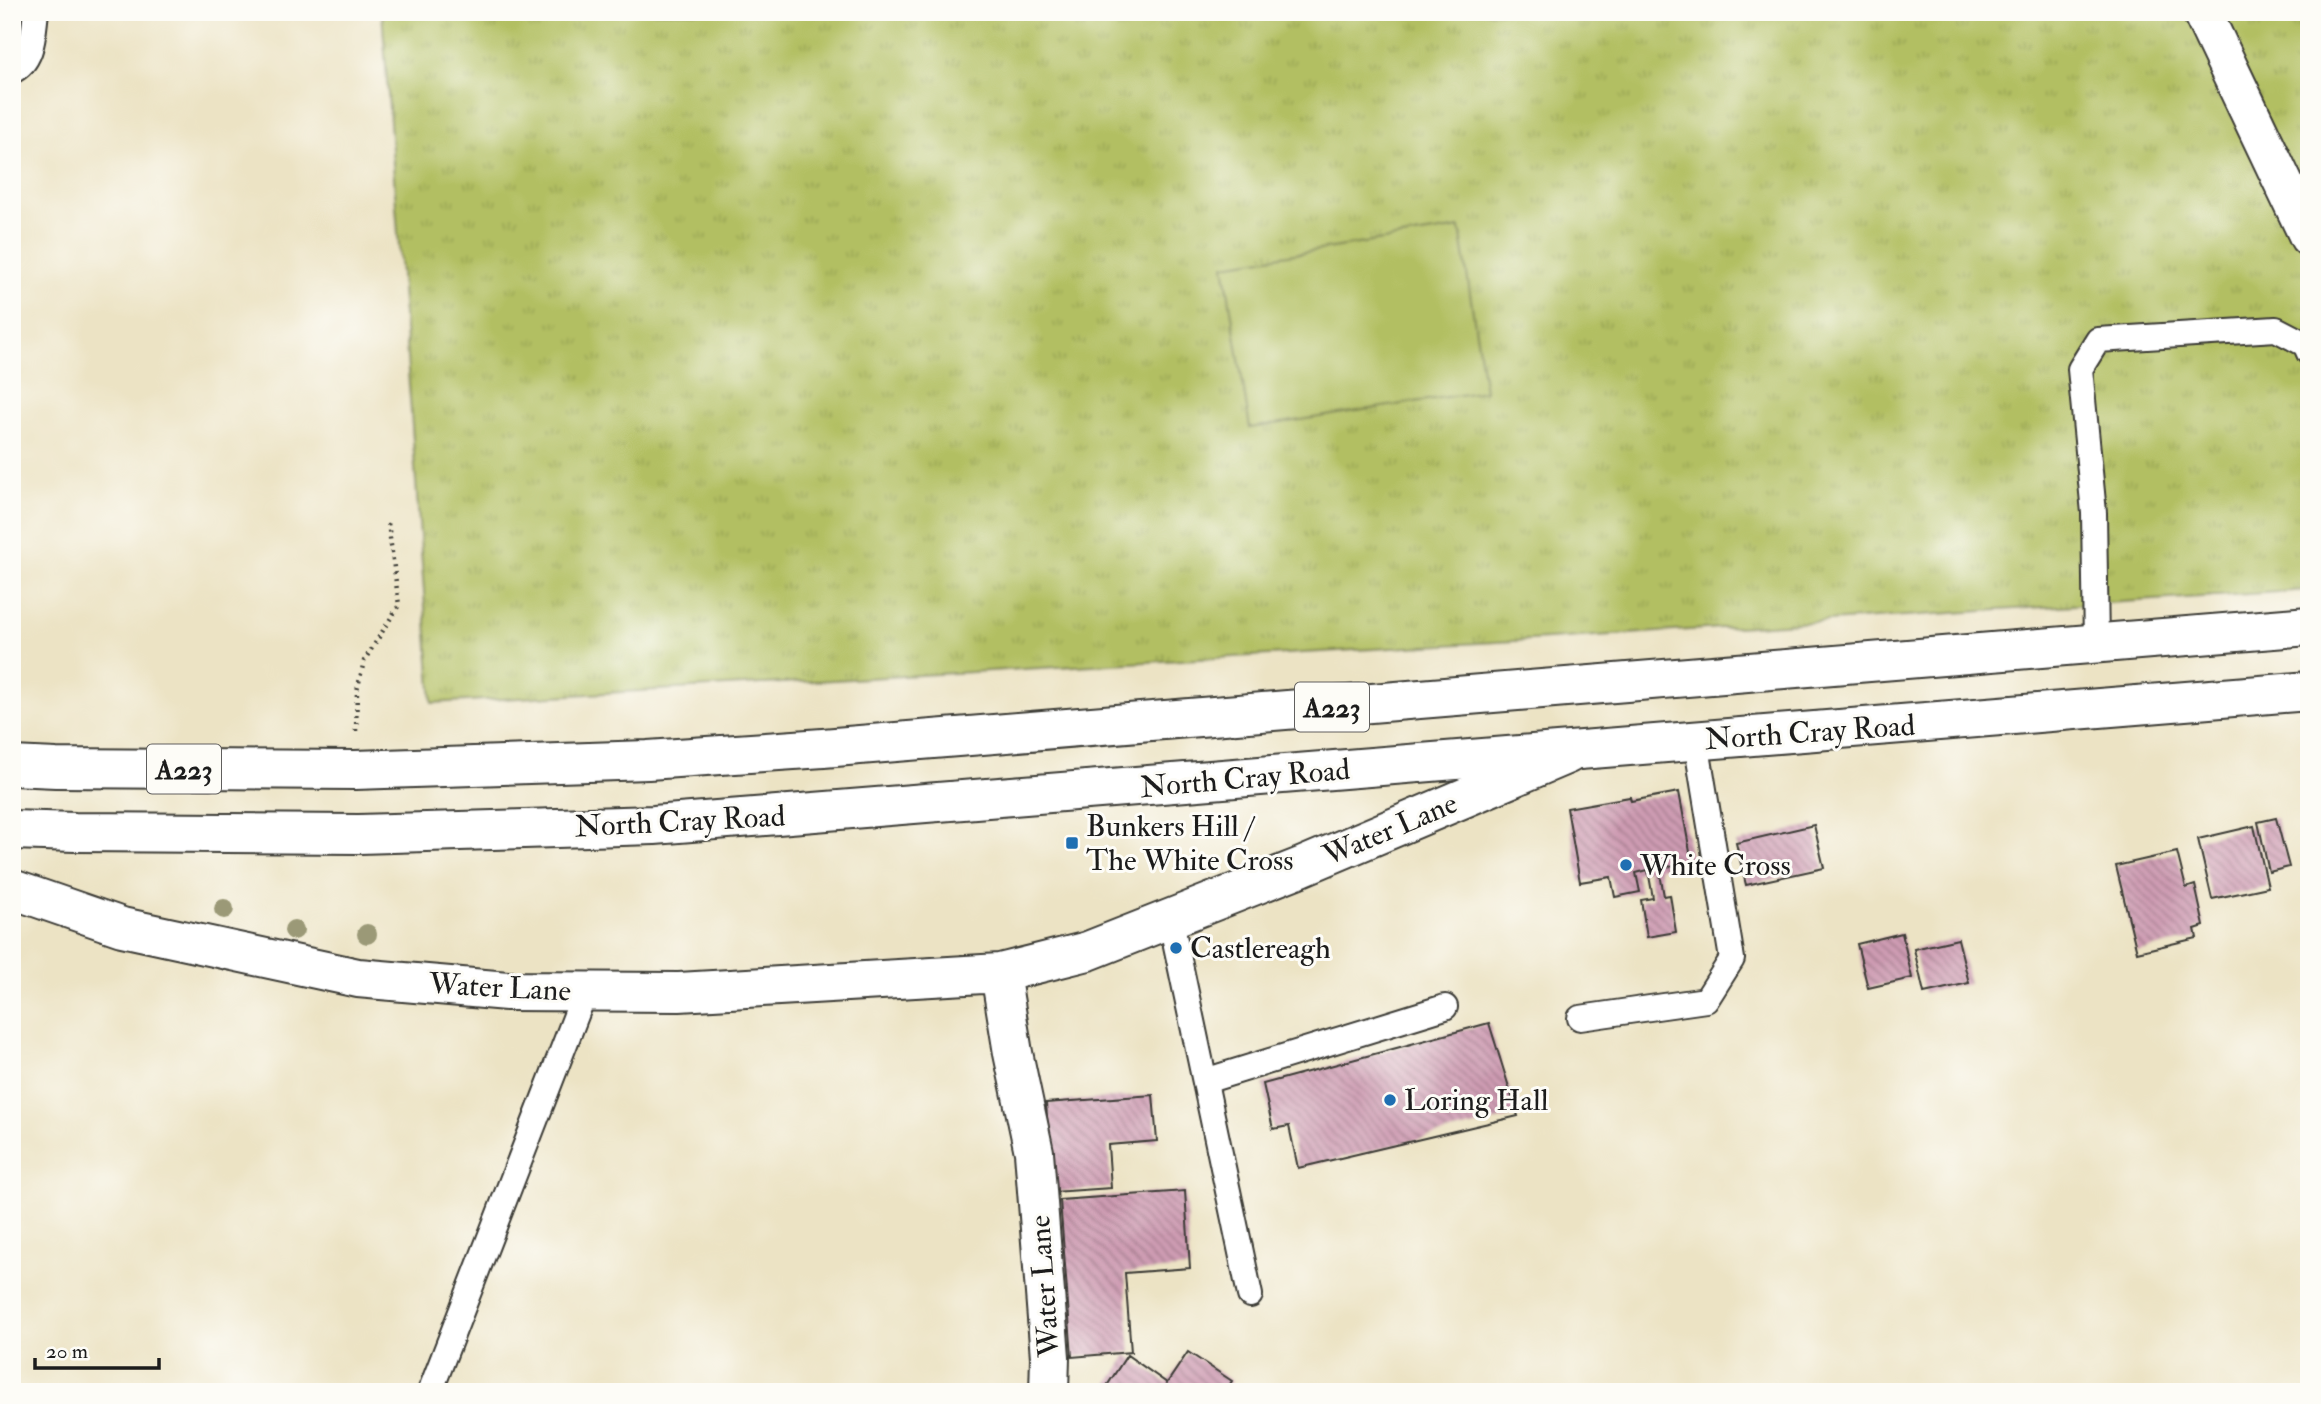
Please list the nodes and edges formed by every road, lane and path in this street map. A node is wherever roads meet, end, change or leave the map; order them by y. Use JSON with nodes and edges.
{"nodes":[{"id":1,"x":36,"y":12,"type":"edge"},
{"id":2,"x":2202,"y":12,"type":"edge"},
{"id":3,"x":12,"y":71,"type":"edge"},
{"id":4,"x":2309,"y":237,"type":"edge"},
{"id":5,"x":2309,"y":353,"type":"edge"},
{"id":6,"x":388,"y":523,"type":"dead end"},
{"id":7,"x":2309,"y":626,"type":"edge"},
{"id":8,"x":2096,"y":644,"type":"junction"},
{"id":9,"x":357,"y":691,"type":"dead end"},
{"id":10,"x":2309,"y":691,"type":"edge"},
{"id":11,"x":1696,"y":741,"type":"junction"},
{"id":12,"x":1580,"y":749,"type":"junction"},
{"id":13,"x":12,"y":766,"type":"edge"},
{"id":14,"x":12,"y":830,"type":"edge"},
{"id":15,"x":12,"y":889,"type":"edge"},
{"id":16,"x":1170,"y":917,"type":"junction"},
{"id":17,"x":1000,"y":974,"type":"junction"},
{"id":18,"x":585,"y":992,"type":"junction"},
{"id":19,"x":1445,"y":1007,"type":"dead end"},
{"id":20,"x":1580,"y":1018,"type":"dead end"},
{"id":21,"x":1205,"y":1082,"type":"junction"},
{"id":22,"x":1250,"y":1295,"type":"dead end"},
{"id":23,"x":430,"y":1392,"type":"edge"},
{"id":24,"x":1049,"y":1392,"type":"edge"}],
"edges":[{"from":1,"to":3,"type":"lane"},
{"from":2,"to":4,"type":"main road"},
{"from":5,"to":8,"type":"lane"},
{"from":6,"to":9,"type":"path"},
{"from":7,"to":8,"type":"main road","name":"North Cray Road","number":"A223"},
{"from":8,"to":13,"type":"main road","name":"North Cray Road","number":"A223"},
{"from":10,"to":11,"type":"main road","name":"North Cray Road","number":"A223"},
{"from":11,"to":12,"type":"main road","name":"North Cray Road","number":"A223"},
{"from":11,"to":20,"type":"lane"},
{"from":12,"to":14,"type":"main road","name":"North Cray Road","number":"A223"},
{"from":12,"to":16,"type":"main road","name":"Water Lane"},
{"from":15,"to":18,"type":"main road","name":"Water Lane"},
{"from":16,"to":17,"type":"main road","name":"Water Lane"},
{"from":16,"to":21,"type":"lane"},
{"from":17,"to":18,"type":"main road","name":"Water Lane"},
{"from":17,"to":24,"type":"main road","name":"Water Lane"},
{"from":18,"to":23,"type":"lane"},
{"from":19,"to":21,"type":"lane"},
{"from":21,"to":22,"type":"lane"}]}
